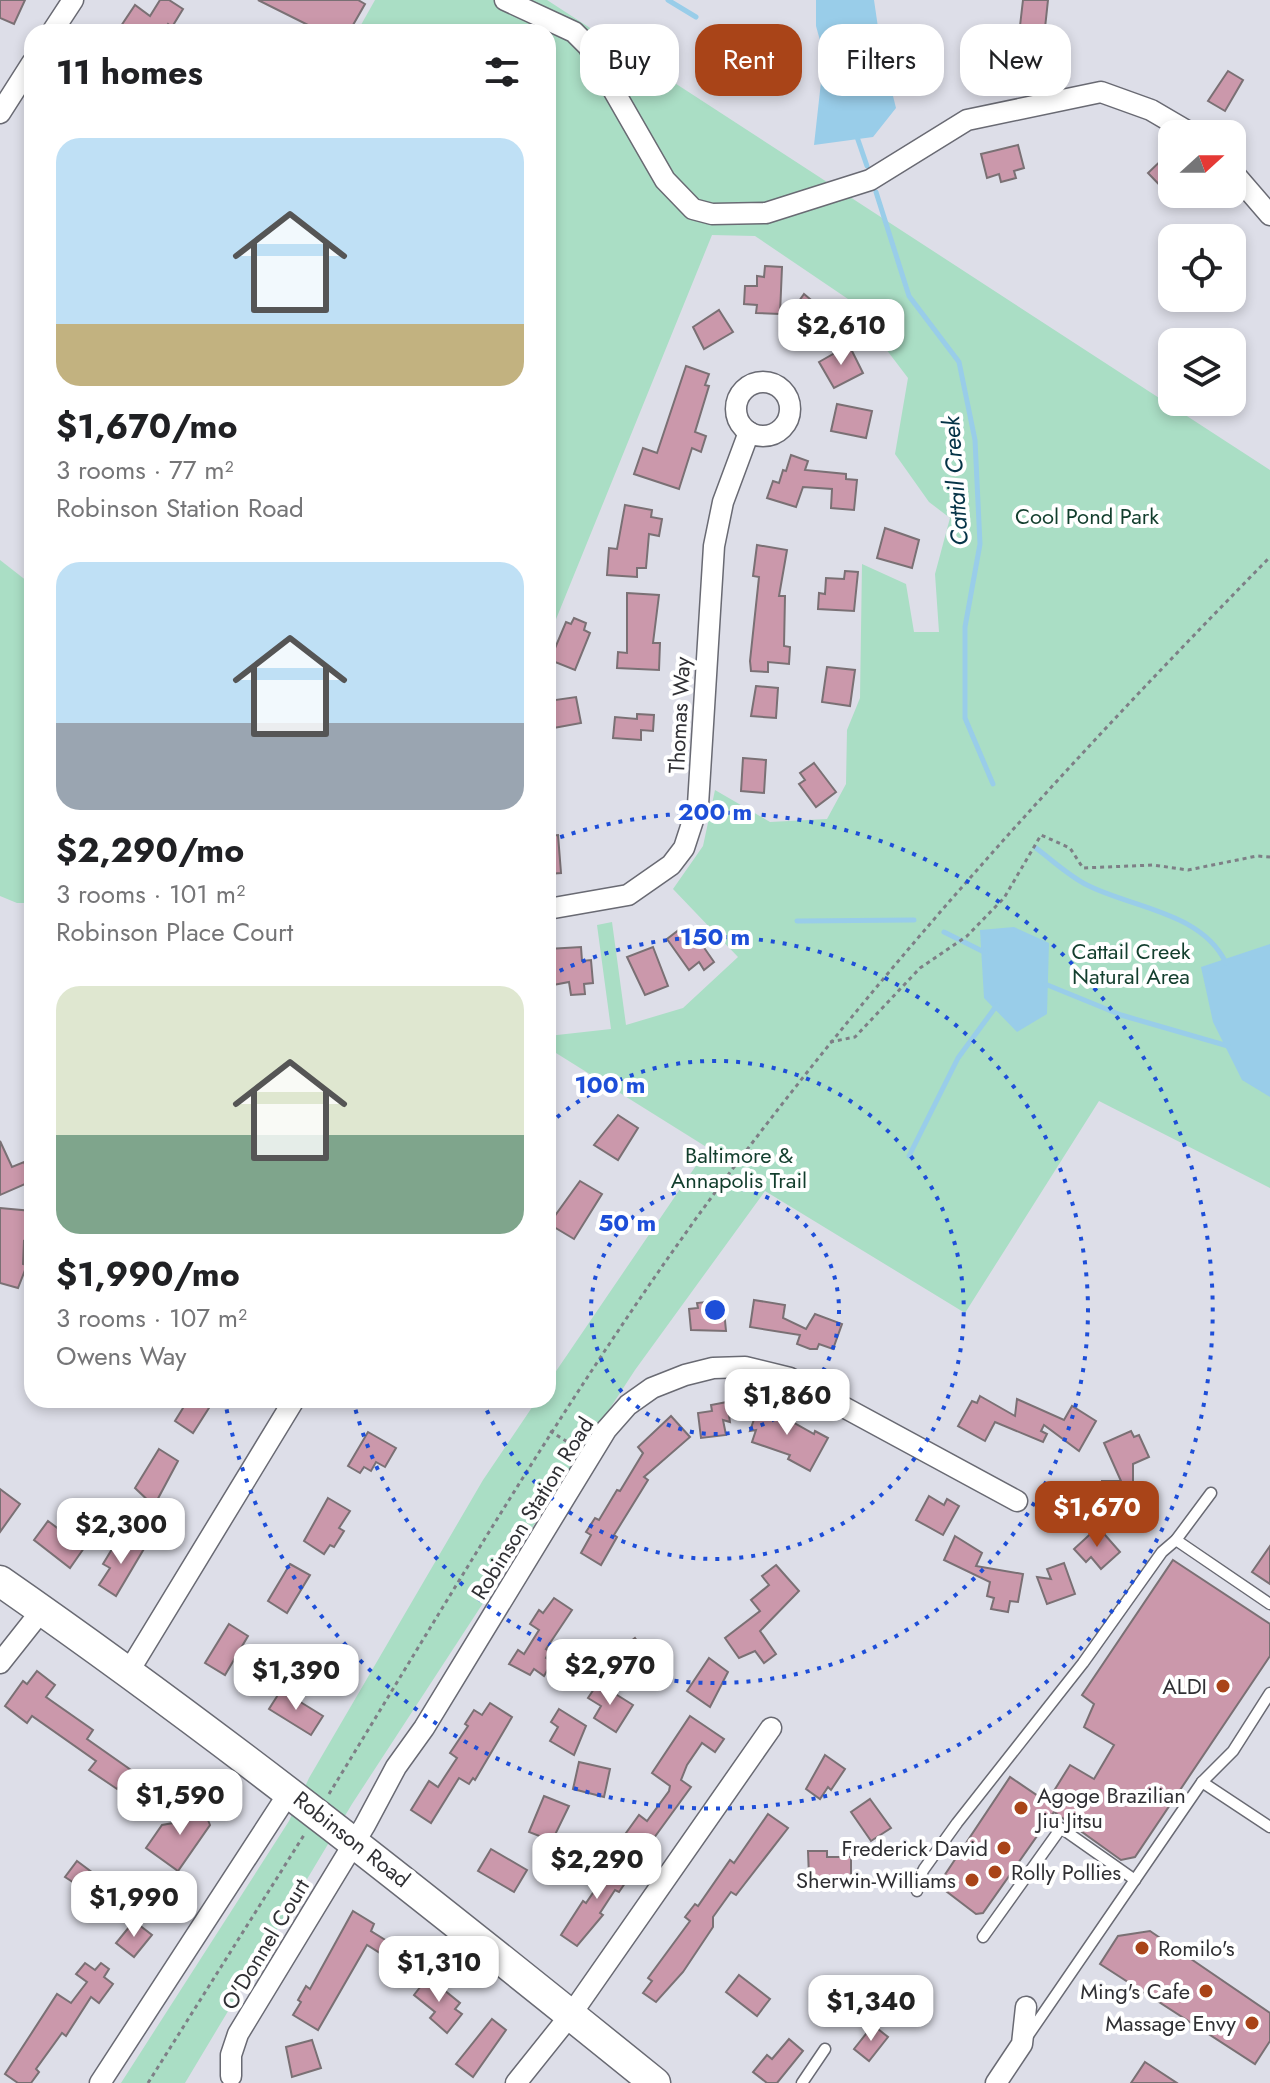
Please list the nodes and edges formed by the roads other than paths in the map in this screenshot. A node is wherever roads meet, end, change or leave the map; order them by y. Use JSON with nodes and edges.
{"nodes":[{"id":1,"x":73,"y":0,"type":"edge"},
{"id":2,"x":505,"y":0,"type":"edge"},
{"id":3,"x":57,"y":24,"type":"edge"},
{"id":4,"x":24,"y":76,"type":"edge"},
{"id":5,"x":0,"y":113,"type":"edge"},
{"id":6,"x":1168,"y":120,"type":"edge"},
{"id":7,"x":1246,"y":187,"type":"edge"},
{"id":8,"x":1270,"y":215,"type":"edge"},
{"id":9,"x":749,"y":432,"type":"dead end"},
{"id":10,"x":556,"y":908,"type":"edge"},
{"id":11,"x":289,"y":1408,"type":"edge"},
{"id":12,"x":1211,"y":1493,"type":"dead end"},
{"id":13,"x":1017,"y":1501,"type":"dead end"},
{"id":14,"x":1176,"y":1540,"type":"junction"},
{"id":15,"x":0,"y":1581,"type":"edge"},
{"id":16,"x":1270,"y":1604,"type":"edge"},
{"id":17,"x":42,"y":1610,"type":"junction"},
{"id":18,"x":0,"y":1663,"type":"edge"},
{"id":19,"x":129,"y":1671,"type":"junction"},
{"id":20,"x":1270,"y":1693,"type":"edge"},
{"id":21,"x":771,"y":1728,"type":"dead end"},
{"id":22,"x":1202,"y":1782,"type":"junction"},
{"id":23,"x":290,"y":1791,"type":"junction"},
{"id":24,"x":1270,"y":1827,"type":"edge"},
{"id":25,"x":356,"y":1841,"type":"junction"},
{"id":26,"x":1135,"y":1880,"type":"junction"},
{"id":27,"x":917,"y":1891,"type":"dead end"},
{"id":28,"x":983,"y":1937,"type":"dead end"},
{"id":29,"x":1026,"y":2007,"type":"dead end"},
{"id":30,"x":572,"y":2013,"type":"junction"},
{"id":31,"x":1022,"y":2044,"type":"junction"},
{"id":32,"x":825,"y":2049,"type":"dead end"},
{"id":33,"x":231,"y":2076,"type":"dead end"},
{"id":34,"x":100,"y":2083,"type":"edge"},
{"id":35,"x":516,"y":2083,"type":"edge"},
{"id":36,"x":655,"y":2083,"type":"edge"},
{"id":37,"x":802,"y":2083,"type":"edge"},
{"id":38,"x":996,"y":2083,"type":"edge"}],
"edges":[{"from":1,"to":3,"type":"street"},
{"from":2,"to":6,"type":"street"},
{"from":4,"to":5,"type":"street"},
{"from":7,"to":8,"type":"street"},
{"from":9,"to":10,"type":"street","name":"Thomas Way"},
{"from":11,"to":19,"type":"street"},
{"from":12,"to":14,"type":"lane"},
{"from":13,"to":25,"type":"street","name":"Robinson Station Road"},
{"from":14,"to":16,"type":"lane"},
{"from":14,"to":27,"type":"lane"},
{"from":15,"to":17,"type":"main road","name":"Robinson Road"},
{"from":17,"to":18,"type":"street"},
{"from":17,"to":19,"type":"main road","name":"Robinson Road"},
{"from":19,"to":23,"type":"main road","name":"Robinson Road"},
{"from":20,"to":22,"type":"lane"},
{"from":21,"to":30,"type":"street"},
{"from":22,"to":24,"type":"lane"},
{"from":22,"to":26,"type":"lane"},
{"from":23,"to":25,"type":"main road","name":"Robinson Road"},
{"from":23,"to":34,"type":"street"},
{"from":25,"to":30,"type":"main road","name":"Robinson Road"},
{"from":25,"to":33,"type":"street","name":"O'Donnel Court"},
{"from":26,"to":28,"type":"lane"},
{"from":26,"to":31,"type":"lane"},
{"from":29,"to":31,"type":"street"},
{"from":30,"to":35,"type":"street"},
{"from":30,"to":36,"type":"main road","name":"Robinson Road"},
{"from":31,"to":38,"type":"street"},
{"from":32,"to":37,"type":"lane"}]}
